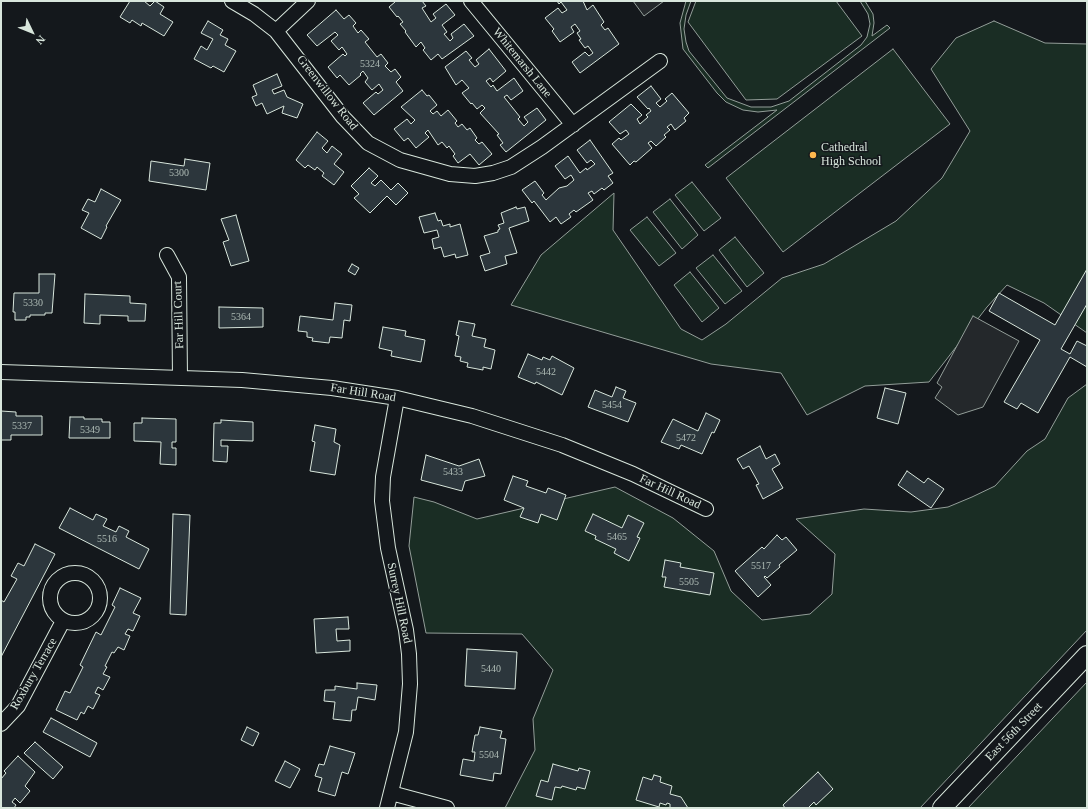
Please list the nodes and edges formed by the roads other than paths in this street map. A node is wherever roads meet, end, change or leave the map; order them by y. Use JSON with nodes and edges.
{"nodes":[{"id":1,"x":232,"y":1,"type":"edge"},
{"id":2,"x":308,"y":1,"type":"edge"},
{"id":3,"x":471,"y":1,"type":"edge"},
{"id":4,"x":276,"y":31,"type":"junction"},
{"id":5,"x":660,"y":61,"type":"dead end"},
{"id":6,"x":573,"y":125,"type":"junction"},
{"id":7,"x":167,"y":255,"type":"dead end"},
{"id":8,"x":1,"y":372,"type":"edge"},
{"id":9,"x":180,"y":378,"type":"junction"},
{"id":10,"x":397,"y":398,"type":"junction"},
{"id":11,"x":706,"y":509,"type":"dead end"},
{"id":12,"x":63,"y":621,"type":"dead end"},
{"id":13,"x":1087,"y":655,"type":"edge"},
{"id":14,"x":1,"y":724,"type":"edge"},
{"id":15,"x":391,"y":793,"type":"junction"},
{"id":16,"x":387,"y":808,"type":"edge"},
{"id":17,"x":448,"y":808,"type":"edge"},
{"id":18,"x":942,"y":808,"type":"edge"}],
"edges":[{"from":1,"to":4,"type":"street","name":"Greenwillow Road"},
{"from":2,"to":4,"type":"street"},
{"from":3,"to":6,"type":"street","name":"Whitemarsh Lane"},
{"from":4,"to":6,"type":"street","name":"Greenwillow Road"},
{"from":5,"to":6,"type":"street","name":"Greenwillow Road"},
{"from":7,"to":9,"type":"street","name":"Far Hill Court"},
{"from":8,"to":9,"type":"street","name":"Far Hill Road"},
{"from":9,"to":10,"type":"street","name":"Far Hill Road"},
{"from":10,"to":11,"type":"street","name":"Far Hill Road"},
{"from":10,"to":15,"type":"street","name":"Surrey Hill Road"},
{"from":12,"to":14,"type":"street","name":"Roxbury Terrace"},
{"from":13,"to":18,"type":"main road","name":"East 56th Street"},
{"from":15,"to":16,"type":"street","name":"Surrey Hill Road"},
{"from":15,"to":17,"type":"street"}]}
